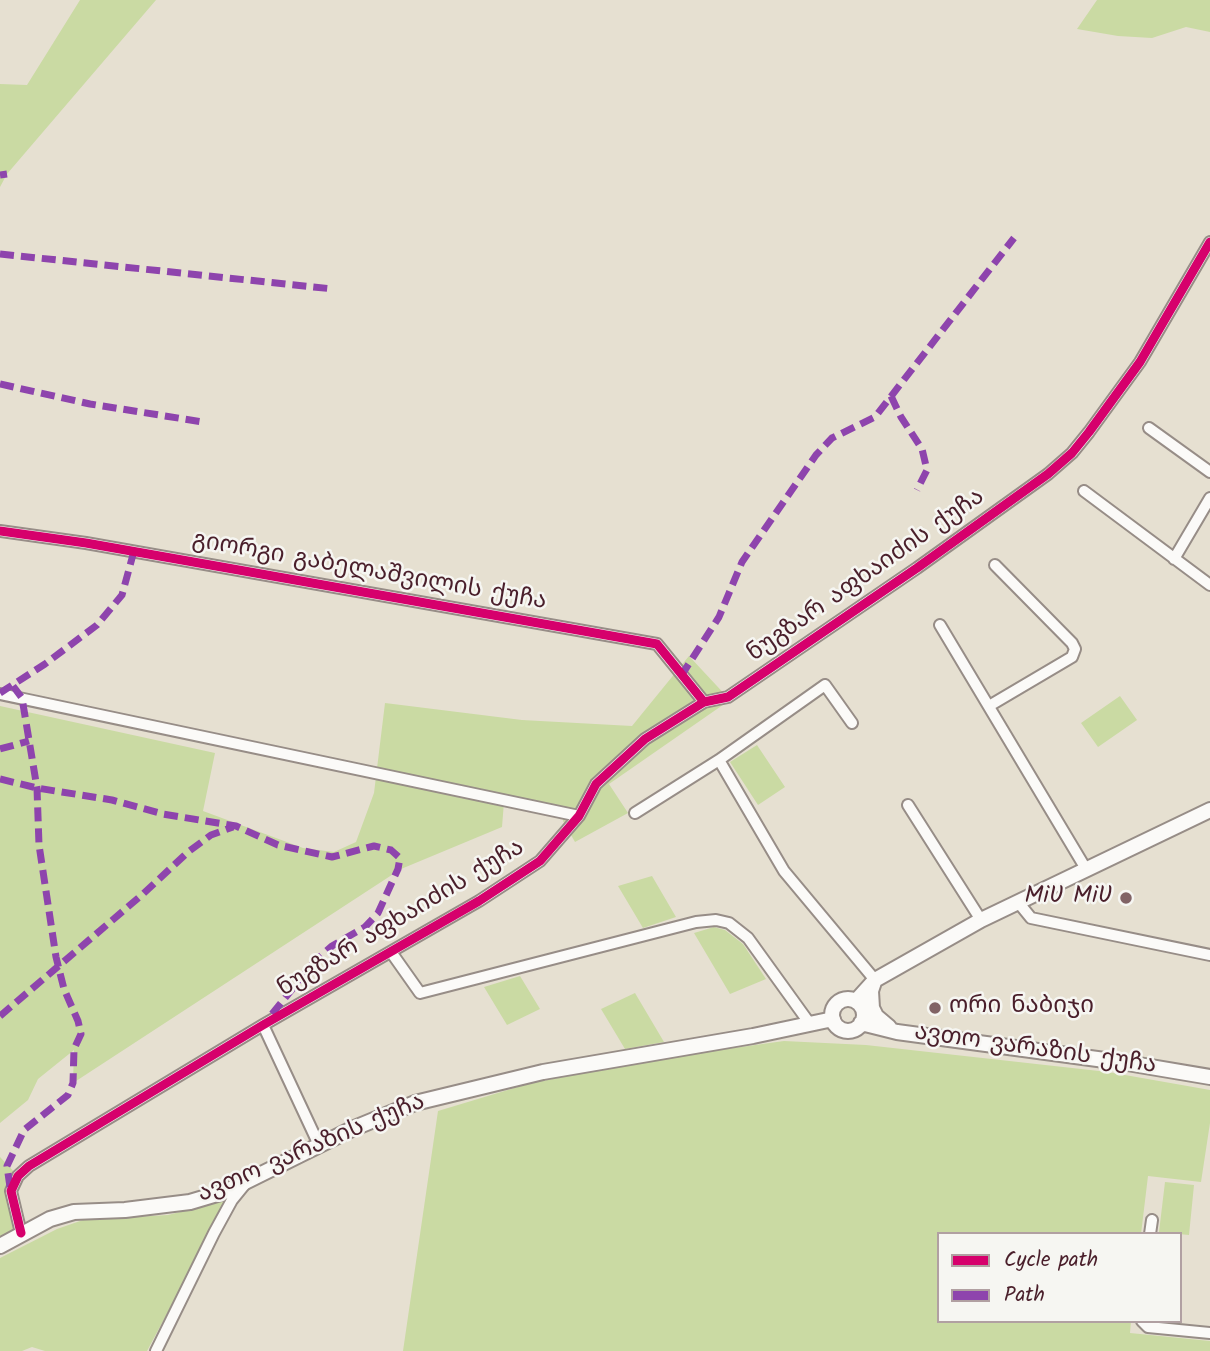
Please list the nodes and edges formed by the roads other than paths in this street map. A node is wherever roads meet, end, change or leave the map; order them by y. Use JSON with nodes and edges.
{"nodes":[{"id":1,"x":1210,"y":242,"type":"edge"},
{"id":2,"x":1149,"y":428,"type":"dead end"},
{"id":3,"x":1210,"y":472,"type":"edge"},
{"id":4,"x":1084,"y":491,"type":"dead end"},
{"id":5,"x":1210,"y":498,"type":"edge"},
{"id":6,"x":0,"y":531,"type":"edge"},
{"id":7,"x":1174,"y":559,"type":"junction"},
{"id":8,"x":995,"y":565,"type":"dead end"},
{"id":9,"x":1210,"y":585,"type":"edge"},
{"id":10,"x":940,"y":625,"type":"dead end"},
{"id":11,"x":0,"y":694,"type":"edge"},
{"id":12,"x":704,"y":702,"type":"junction"},
{"id":13,"x":989,"y":706,"type":"junction"},
{"id":14,"x":852,"y":723,"type":"dead end"},
{"id":15,"x":719,"y":760,"type":"junction"},
{"id":16,"x":908,"y":806,"type":"dead end"},
{"id":17,"x":1210,"y":810,"type":"edge"},
{"id":18,"x":635,"y":813,"type":"dead end"},
{"id":19,"x":579,"y":816,"type":"junction"},
{"id":20,"x":1086,"y":869,"type":"junction"},
{"id":21,"x":1018,"y":902,"type":"junction"},
{"id":22,"x":981,"y":920,"type":"junction"},
{"id":23,"x":391,"y":952,"type":"junction"},
{"id":24,"x":1210,"y":955,"type":"edge"},
{"id":25,"x":875,"y":980,"type":"junction"},
{"id":26,"x":856,"y":1001,"type":"junction"},
{"id":27,"x":833,"y":1019,"type":"junction"},
{"id":28,"x":861,"y":1023,"type":"junction"},
{"id":29,"x":810,"y":1024,"type":"junction"},
{"id":30,"x":263,"y":1026,"type":"junction"},
{"id":31,"x":897,"y":1032,"type":"junction"},
{"id":32,"x":1210,"y":1077,"type":"edge"},
{"id":33,"x":319,"y":1145,"type":"junction"},
{"id":34,"x":246,"y":1182,"type":"junction"},
{"id":35,"x":1152,"y":1220,"type":"dead end"},
{"id":36,"x":1150,"y":1232,"type":"edge"},
{"id":37,"x":21,"y":1233,"type":"junction"},
{"id":38,"x":0,"y":1246,"type":"edge"},
{"id":39,"x":1144,"y":1323,"type":"edge"},
{"id":40,"x":1210,"y":1333,"type":"edge"},
{"id":41,"x":156,"y":1351,"type":"edge"}],
"edges":[{"from":1,"to":12,"type":"street","name":"ნუგზარ აფხაიძის ქუჩა"},
{"from":2,"to":3,"type":"street"},
{"from":4,"to":7,"type":"street"},
{"from":5,"to":7,"type":"street"},
{"from":6,"to":12,"type":"street","name":"გიორგი გაბელაშვილის ქუჩა"},
{"from":7,"to":9,"type":"street"},
{"from":8,"to":13,"type":"street"},
{"from":10,"to":13,"type":"street"},
{"from":11,"to":19,"type":"street"},
{"from":12,"to":19,"type":"street","name":"ნუგზარ აფხაიძის ქუჩა"},
{"from":13,"to":20,"type":"street"},
{"from":14,"to":15,"type":"street"},
{"from":15,"to":18,"type":"street"},
{"from":15,"to":25,"type":"street"},
{"from":16,"to":22,"type":"street"},
{"from":17,"to":20,"type":"street"},
{"from":19,"to":23,"type":"street","name":"ნუგზარ აფხაიძის ქუჩა"},
{"from":20,"to":21,"type":"street"},
{"from":21,"to":22,"type":"street"},
{"from":21,"to":24,"type":"street"},
{"from":22,"to":25,"type":"street"},
{"from":23,"to":29,"type":"street"},
{"from":23,"to":30,"type":"street","name":"ნუგზარ აფხაიძის ქუჩა"},
{"from":25,"to":26,"type":"street"},
{"from":25,"to":31,"type":"street"},
{"from":26,"to":27,"type":"street"},
{"from":26,"to":28,"type":"street"},
{"from":27,"to":28,"type":"street"},
{"from":27,"to":29,"type":"street","name":"ავთო ვარაზის ქუჩა"},
{"from":28,"to":31,"type":"street","name":"ავთო ვარაზის ქუჩა"},
{"from":29,"to":33,"type":"street","name":"ავთო ვარაზის ქუჩა"},
{"from":30,"to":33,"type":"street"},
{"from":30,"to":37,"type":"street","name":"ნუგზარ აფხაიძის ქუჩა"},
{"from":31,"to":32,"type":"street","name":"ავთო ვარაზის ქუჩა"},
{"from":33,"to":34,"type":"street","name":"ავთო ვარაზის ქუჩა"},
{"from":34,"to":37,"type":"street","name":"ავთო ვარაზის ქუჩა"},
{"from":34,"to":41,"type":"street"},
{"from":35,"to":36,"type":"street"},
{"from":37,"to":38,"type":"street","name":"ავთო ვარაზის ქუჩა"},
{"from":39,"to":40,"type":"street"}]}
